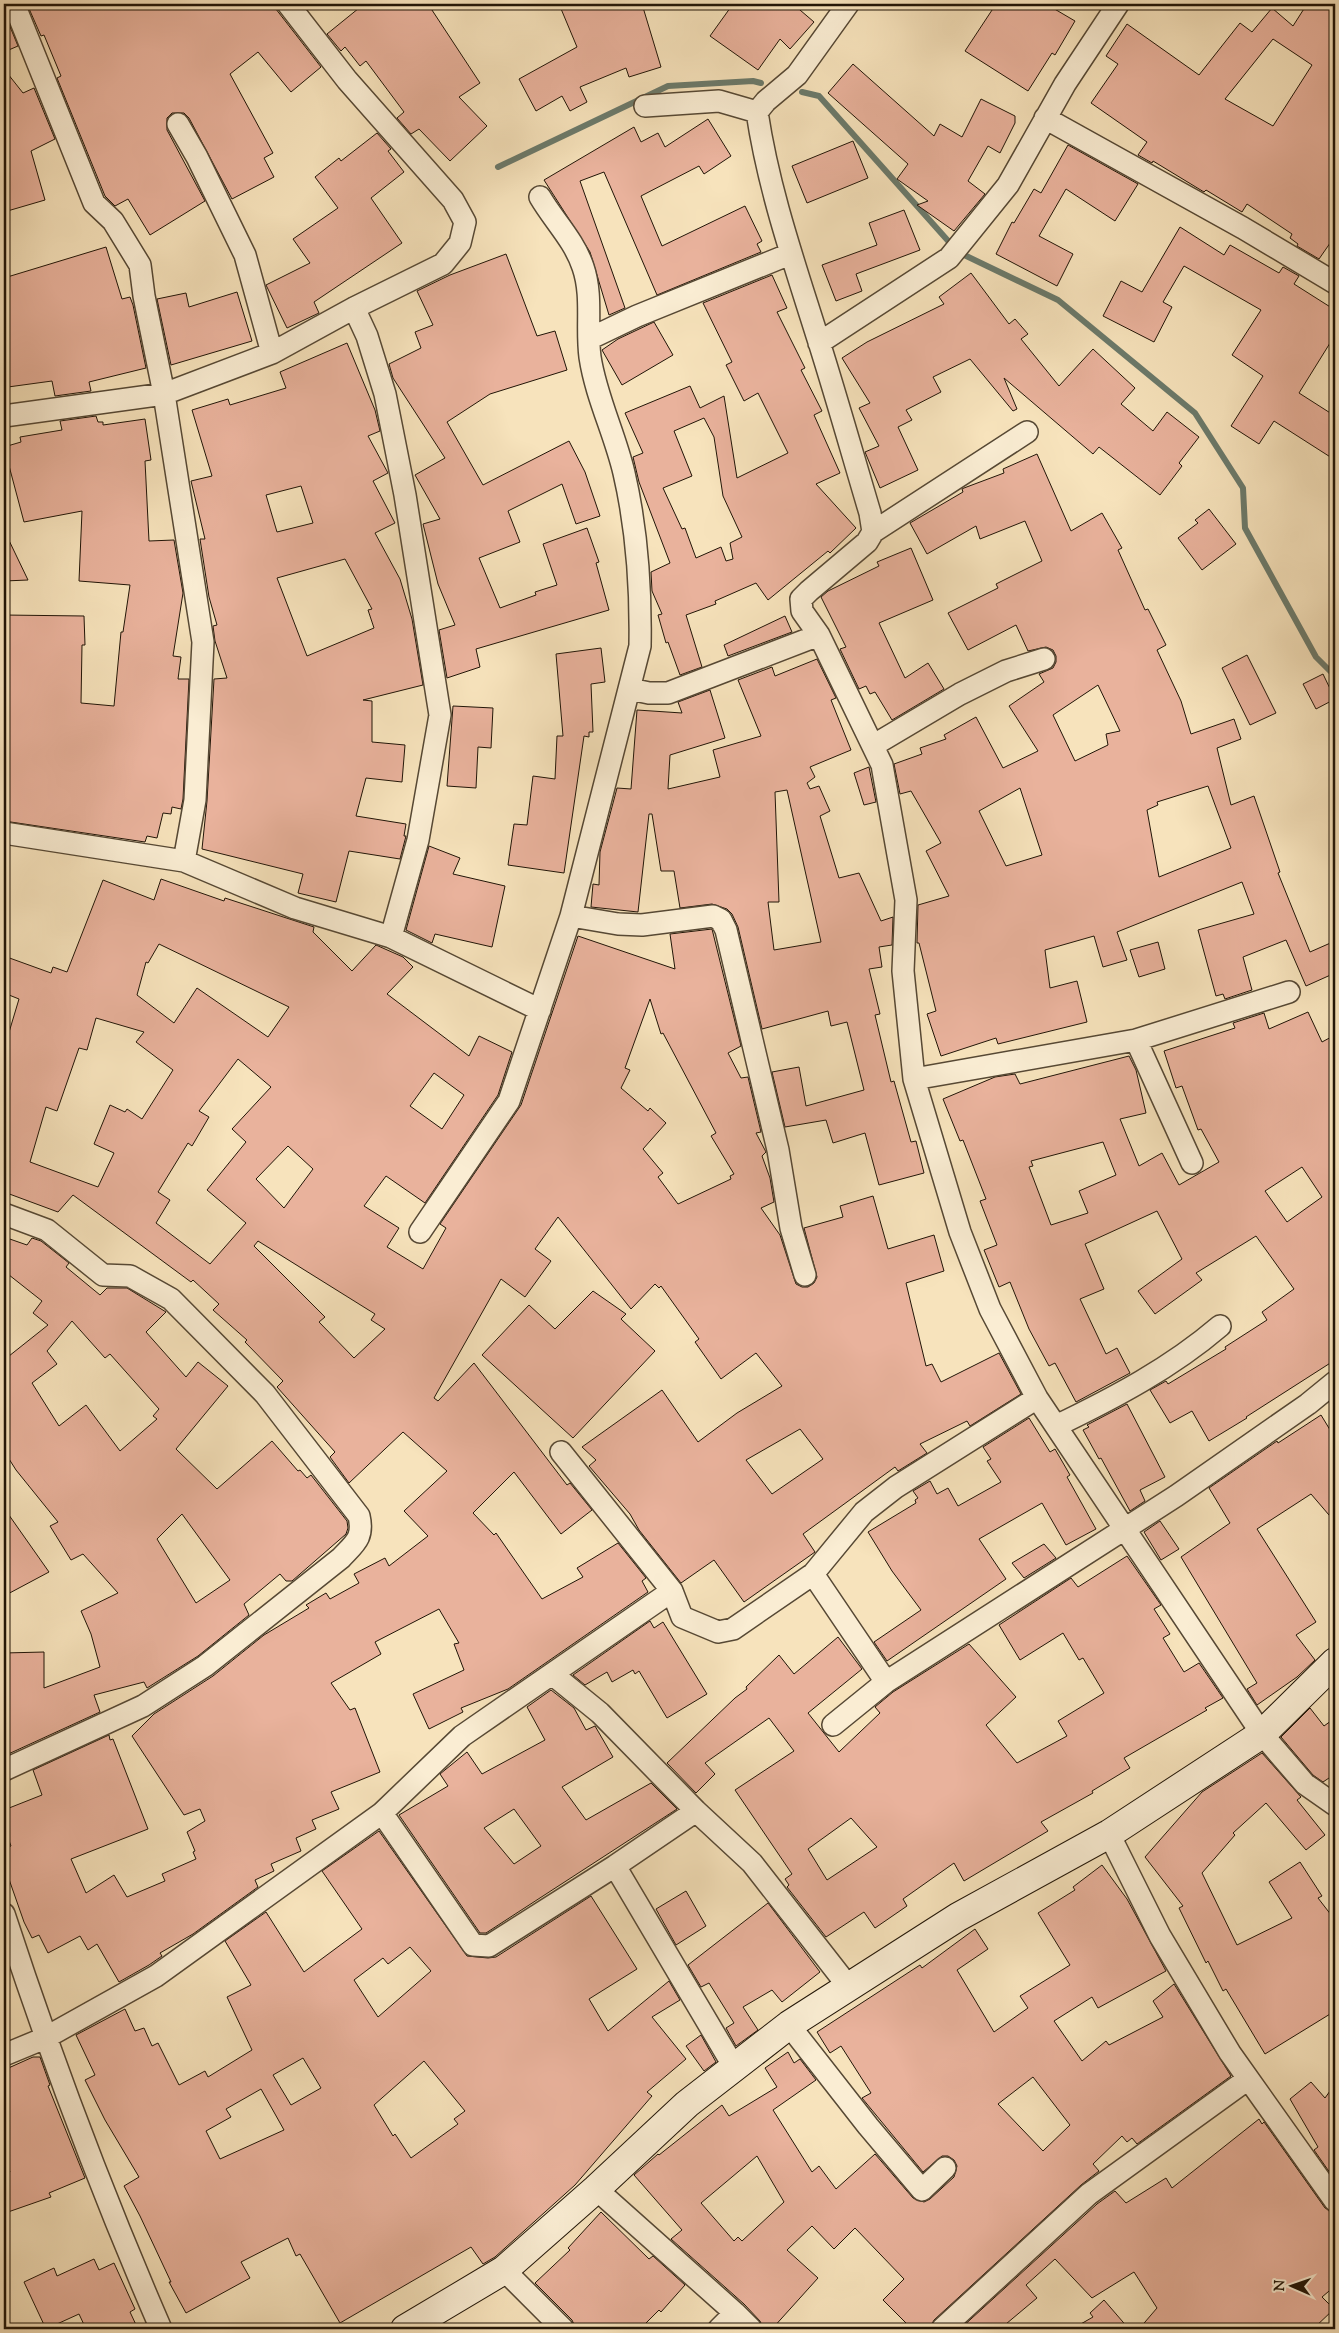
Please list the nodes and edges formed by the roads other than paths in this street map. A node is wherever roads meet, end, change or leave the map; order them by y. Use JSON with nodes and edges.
{"nodes":[{"id":1,"x":14,"y":4,"type":"edge"},
{"id":2,"x":288,"y":4,"type":"edge"},
{"id":3,"x":848,"y":4,"type":"edge"},
{"id":4,"x":1118,"y":4,"type":"edge"},
{"id":5,"x":645,"y":106,"type":"dead end"},
{"id":6,"x":757,"y":112,"type":"junction"},
{"id":7,"x":1046,"y":118,"type":"junction"},
{"id":8,"x":178,"y":124,"type":"dead end"},
{"id":9,"x":540,"y":197,"type":"dead end"},
{"id":10,"x":790,"y":254,"type":"junction"},
{"id":11,"x":1335,"y":283,"type":"edge"},
{"id":12,"x":354,"y":308,"type":"junction"},
{"id":13,"x":589,"y":339,"type":"junction"},
{"id":14,"x":819,"y":344,"type":"junction"},
{"id":15,"x":272,"y":353,"type":"junction"},
{"id":16,"x":164,"y":394,"type":"junction"},
{"id":17,"x":4,"y":416,"type":"edge"},
{"id":18,"x":1027,"y":432,"type":"dead end"},
{"id":19,"x":873,"y":532,"type":"junction"},
{"id":20,"x":818,"y":635,"type":"junction"},
{"id":21,"x":1044,"y":659,"type":"dead end"},
{"id":22,"x":630,"y":689,"type":"junction"},
{"id":23,"x":874,"y":745,"type":"junction"},
{"id":24,"x":4,"y":833,"type":"edge"},
{"id":25,"x":184,"y":861,"type":"junction"},
{"id":26,"x":571,"y":916,"type":"junction"},
{"id":27,"x":391,"y":937,"type":"junction"},
{"id":28,"x":1289,"y":992,"type":"dead end"},
{"id":29,"x":540,"y":1010,"type":"junction"},
{"id":30,"x":1136,"y":1040,"type":"junction"},
{"id":31,"x":914,"y":1079,"type":"junction"},
{"id":32,"x":1192,"y":1163,"type":"dead end"},
{"id":33,"x":4,"y":1214,"type":"edge"},
{"id":34,"x":420,"y":1232,"type":"dead end"},
{"id":35,"x":805,"y":1275,"type":"dead end"},
{"id":36,"x":1220,"y":1326,"type":"dead end"},
{"id":37,"x":1335,"y":1382,"type":"edge"},
{"id":38,"x":1037,"y":1398,"type":"junction"},
{"id":39,"x":1056,"y":1426,"type":"junction"},
{"id":40,"x":561,"y":1452,"type":"dead end"},
{"id":41,"x":1125,"y":1529,"type":"junction"},
{"id":42,"x":813,"y":1574,"type":"junction"},
{"id":43,"x":672,"y":1591,"type":"junction"},
{"id":44,"x":1335,"y":1662,"type":"edge"},
{"id":45,"x":552,"y":1674,"type":"junction"},
{"id":46,"x":886,"y":1682,"type":"junction"},
{"id":47,"x":833,"y":1725,"type":"dead end"},
{"id":48,"x":1262,"y":1734,"type":"junction"},
{"id":49,"x":4,"y":1770,"type":"edge"},
{"id":50,"x":1335,"y":1805,"type":"edge"},
{"id":51,"x":696,"y":1811,"type":"junction"},
{"id":52,"x":382,"y":1813,"type":"junction"},
{"id":53,"x":1110,"y":1834,"type":"junction"},
{"id":54,"x":615,"y":1866,"type":"junction"},
{"id":55,"x":4,"y":1914,"type":"edge"},
{"id":56,"x":848,"y":1986,"type":"junction"},
{"id":57,"x":788,"y":2025,"type":"junction"},
{"id":58,"x":45,"y":2038,"type":"junction"},
{"id":59,"x":4,"y":2055,"type":"edge"},
{"id":60,"x":734,"y":2067,"type":"junction"},
{"id":61,"x":1248,"y":2079,"type":"junction"},
{"id":62,"x":945,"y":2168,"type":"dead end"},
{"id":63,"x":596,"y":2189,"type":"junction"},
{"id":64,"x":1335,"y":2201,"type":"edge"},
{"id":65,"x":504,"y":2270,"type":"junction"},
{"id":66,"x":735,"y":2313,"type":"junction"},
{"id":67,"x":161,"y":2329,"type":"edge"},
{"id":68,"x":405,"y":2329,"type":"edge"},
{"id":69,"x":563,"y":2329,"type":"edge"},
{"id":70,"x":719,"y":2329,"type":"edge"},
{"id":71,"x":751,"y":2329,"type":"edge"},
{"id":72,"x":942,"y":2329,"type":"edge"}],
"edges":[{"from":1,"to":16,"type":"street"},
{"from":2,"to":12,"type":"street"},
{"from":3,"to":6,"type":"street"},
{"from":4,"to":7,"type":"street"},
{"from":5,"to":6,"type":"street"},
{"from":6,"to":10,"type":"street"},
{"from":7,"to":11,"type":"street"},
{"from":7,"to":14,"type":"street"},
{"from":8,"to":15,"type":"street"},
{"from":9,"to":13,"type":"street"},
{"from":10,"to":13,"type":"street"},
{"from":10,"to":14,"type":"street"},
{"from":12,"to":15,"type":"street"},
{"from":12,"to":27,"type":"street"},
{"from":13,"to":22,"type":"street"},
{"from":14,"to":19,"type":"street"},
{"from":15,"to":16,"type":"street"},
{"from":16,"to":17,"type":"street"},
{"from":16,"to":25,"type":"street"},
{"from":18,"to":19,"type":"street"},
{"from":19,"to":20,"type":"street"},
{"from":20,"to":22,"type":"street"},
{"from":20,"to":23,"type":"street"},
{"from":21,"to":23,"type":"street"},
{"from":22,"to":26,"type":"street"},
{"from":23,"to":31,"type":"street"},
{"from":24,"to":25,"type":"street"},
{"from":25,"to":27,"type":"street"},
{"from":26,"to":29,"type":"street"},
{"from":26,"to":35,"type":"street"},
{"from":27,"to":29,"type":"street"},
{"from":28,"to":30,"type":"street"},
{"from":29,"to":34,"type":"street"},
{"from":30,"to":31,"type":"street"},
{"from":30,"to":32,"type":"street"},
{"from":31,"to":38,"type":"street"},
{"from":33,"to":49,"type":"street"},
{"from":36,"to":39,"type":"street"},
{"from":37,"to":41,"type":"street"},
{"from":38,"to":39,"type":"street"},
{"from":38,"to":42,"type":"street"},
{"from":39,"to":41,"type":"street"},
{"from":40,"to":43,"type":"street"},
{"from":41,"to":46,"type":"street"},
{"from":41,"to":48,"type":"street"},
{"from":42,"to":43,"type":"street"},
{"from":42,"to":46,"type":"street"},
{"from":43,"to":45,"type":"street"},
{"from":44,"to":48,"type":"street"},
{"from":45,"to":51,"type":"street"},
{"from":45,"to":52,"type":"street"},
{"from":46,"to":47,"type":"street"},
{"from":48,"to":50,"type":"street"},
{"from":48,"to":53,"type":"street"},
{"from":51,"to":54,"type":"street"},
{"from":51,"to":56,"type":"street"},
{"from":52,"to":54,"type":"street"},
{"from":52,"to":58,"type":"street"},
{"from":53,"to":56,"type":"street"},
{"from":53,"to":61,"type":"street"},
{"from":54,"to":60,"type":"street"},
{"from":55,"to":58,"type":"street"},
{"from":56,"to":57,"type":"street"},
{"from":57,"to":60,"type":"street"},
{"from":57,"to":62,"type":"street"},
{"from":58,"to":59,"type":"street"},
{"from":58,"to":67,"type":"street"},
{"from":60,"to":63,"type":"street"},
{"from":61,"to":64,"type":"street"},
{"from":61,"to":72,"type":"street"},
{"from":63,"to":65,"type":"street"},
{"from":63,"to":66,"type":"street"},
{"from":65,"to":68,"type":"street"},
{"from":65,"to":69,"type":"street"},
{"from":66,"to":70,"type":"street"},
{"from":66,"to":71,"type":"street"}]}
